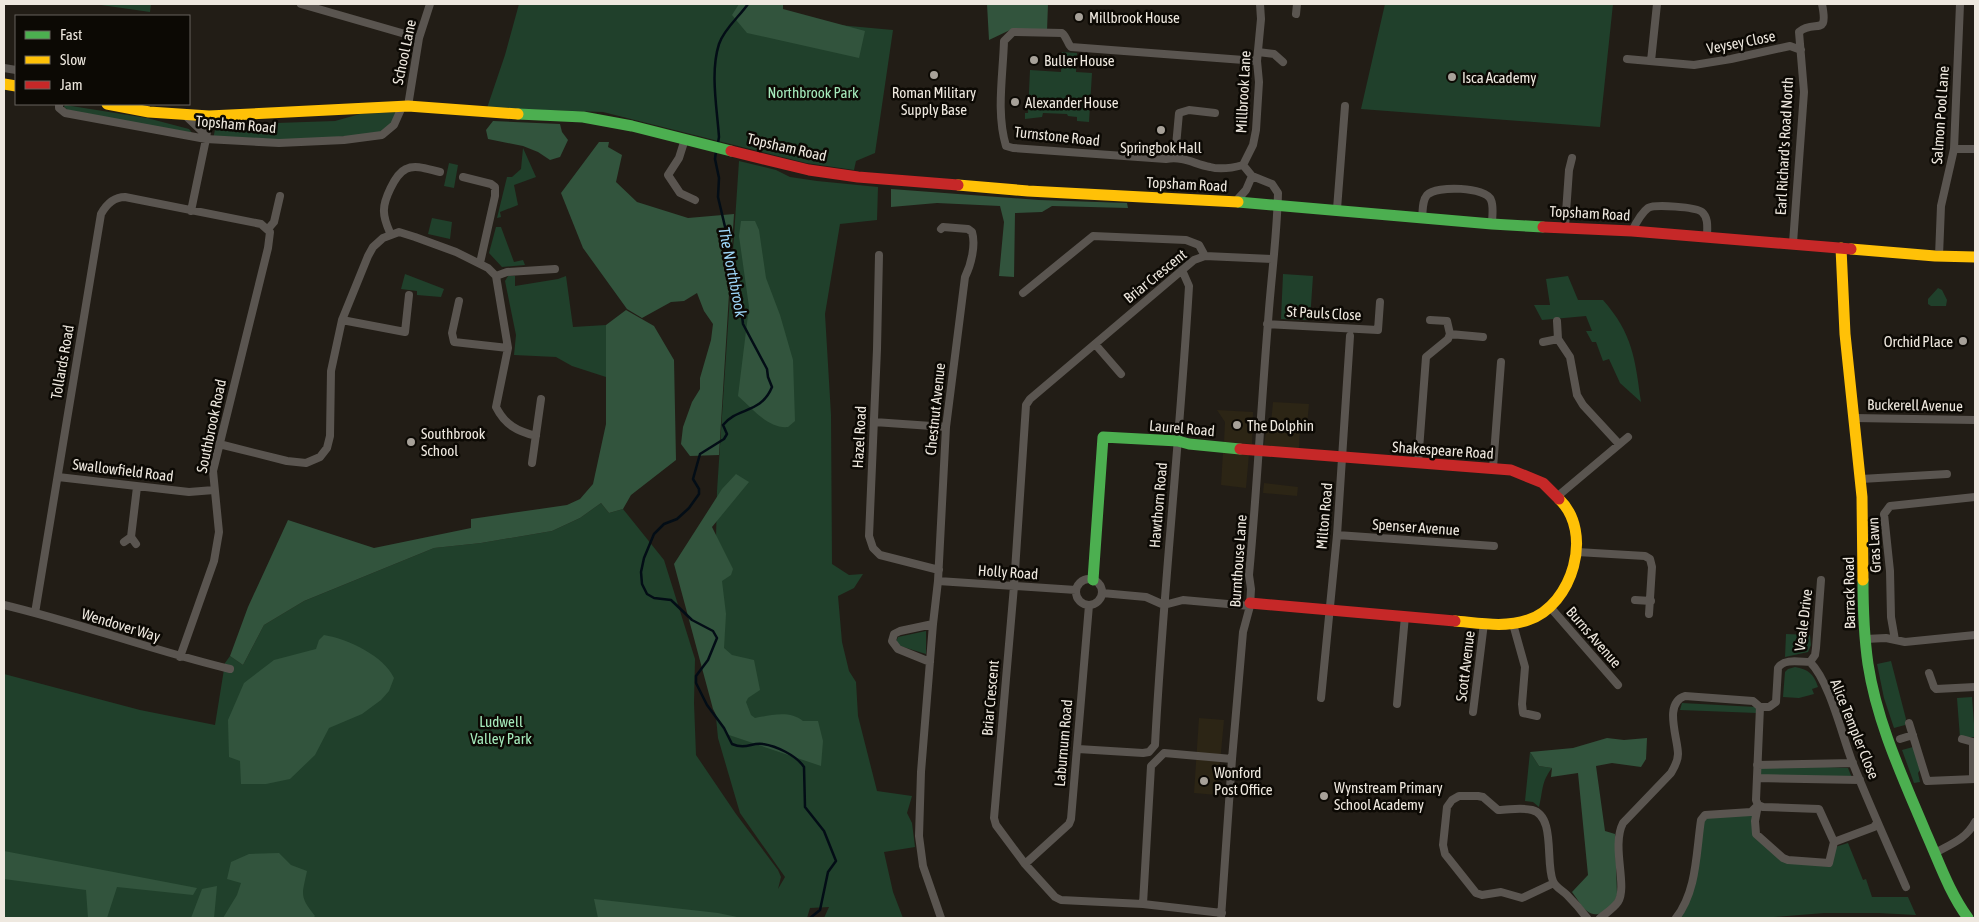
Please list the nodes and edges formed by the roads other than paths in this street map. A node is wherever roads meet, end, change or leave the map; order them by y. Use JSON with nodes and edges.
{"nodes":[{"id":1,"x":301,"y":4,"type":"edge"},
{"id":2,"x":430,"y":4,"type":"edge"},
{"id":3,"x":1260,"y":4,"type":"edge"},
{"id":4,"x":1298,"y":4,"type":"edge"},
{"id":5,"x":1658,"y":4,"type":"edge"},
{"id":6,"x":1822,"y":4,"type":"edge"},
{"id":7,"x":1960,"y":4,"type":"edge"},
{"id":8,"x":311,"y":5,"type":"edge"},
{"id":9,"x":1296,"y":14,"type":"dead end"},
{"id":10,"x":419,"y":38,"type":"junction"},
{"id":11,"x":1801,"y":50,"type":"junction"},
{"id":12,"x":1117,"y":51,"type":"junction"},
{"id":13,"x":1258,"y":52,"type":"junction"},
{"id":14,"x":1627,"y":59,"type":"dead end"},
{"id":15,"x":1115,"y":61,"type":"dead end"},
{"id":16,"x":1257,"y":61,"type":"junction"},
{"id":17,"x":1651,"y":61,"type":"junction"},
{"id":18,"x":1283,"y":62,"type":"dead end"},
{"id":19,"x":59,"y":105,"type":"edge"},
{"id":20,"x":112,"y":105,"type":"edge"},
{"id":21,"x":405,"y":106,"type":"junction"},
{"id":22,"x":1345,"y":106,"type":"dead end"},
{"id":23,"x":1215,"y":113,"type":"dead end"},
{"id":24,"x":183,"y":114,"type":"junction"},
{"id":25,"x":208,"y":116,"type":"junction"},
{"id":26,"x":206,"y":137,"type":"junction"},
{"id":27,"x":685,"y":139,"type":"junction"},
{"id":28,"x":1954,"y":149,"type":"junction"},
{"id":29,"x":1975,"y":149,"type":"edge"},
{"id":30,"x":1175,"y":157,"type":"junction"},
{"id":31,"x":1572,"y":158,"type":"dead end"},
{"id":32,"x":1243,"y":165,"type":"junction"},
{"id":33,"x":440,"y":172,"type":"dead end"},
{"id":34,"x":1252,"y":176,"type":"junction"},
{"id":35,"x":463,"y":177,"type":"dead end"},
{"id":36,"x":280,"y":196,"type":"dead end"},
{"id":37,"x":695,"y":200,"type":"dead end"},
{"id":38,"x":1236,"y":201,"type":"junction"},
{"id":39,"x":1278,"y":205,"type":"junction"},
{"id":40,"x":1336,"y":209,"type":"junction"},
{"id":41,"x":191,"y":211,"type":"junction"},
{"id":42,"x":1422,"y":218,"type":"junction"},
{"id":43,"x":1492,"y":224,"type":"junction"},
{"id":44,"x":1565,"y":227,"type":"junction"},
{"id":45,"x":268,"y":229,"type":"junction"},
{"id":46,"x":941,"y":229,"type":"dead end"},
{"id":47,"x":1632,"y":230,"type":"junction"},
{"id":48,"x":391,"y":235,"type":"junction"},
{"id":49,"x":1707,"y":238,"type":"junction"},
{"id":50,"x":1793,"y":243,"type":"junction"},
{"id":51,"x":1841,"y":248,"type":"junction"},
{"id":52,"x":879,"y":255,"type":"dead end"},
{"id":53,"x":1205,"y":256,"type":"junction"},
{"id":54,"x":1938,"y":256,"type":"junction"},
{"id":55,"x":1975,"y":257,"type":"edge"},
{"id":56,"x":1273,"y":260,"type":"junction"},
{"id":57,"x":480,"y":263,"type":"junction"},
{"id":58,"x":555,"y":269,"type":"dead end"},
{"id":59,"x":1182,"y":270,"type":"junction"},
{"id":60,"x":496,"y":276,"type":"junction"},
{"id":61,"x":1023,"y":293,"type":"dead end"},
{"id":62,"x":409,"y":296,"type":"dead end"},
{"id":63,"x":459,"y":301,"type":"dead end"},
{"id":64,"x":1380,"y":302,"type":"dead end"},
{"id":65,"x":342,"y":320,"type":"junction"},
{"id":66,"x":1430,"y":320,"type":"dead end"},
{"id":67,"x":1558,"y":321,"type":"dead end"},
{"id":68,"x":1267,"y":324,"type":"junction"},
{"id":69,"x":1450,"y":334,"type":"junction"},
{"id":70,"x":1350,"y":336,"type":"dead end"},
{"id":71,"x":1483,"y":337,"type":"dead end"},
{"id":72,"x":1558,"y":339,"type":"junction"},
{"id":73,"x":1543,"y":342,"type":"dead end"},
{"id":74,"x":1094,"y":344,"type":"junction"},
{"id":75,"x":508,"y":351,"type":"junction"},
{"id":76,"x":1501,"y":362,"type":"dead end"},
{"id":77,"x":1121,"y":374,"type":"dead end"},
{"id":78,"x":541,"y":398,"type":"dead end"},
{"id":79,"x":1854,"y":418,"type":"junction"},
{"id":80,"x":1975,"y":420,"type":"edge"},
{"id":81,"x":874,"y":422,"type":"junction"},
{"id":82,"x":946,"y":428,"type":"junction"},
{"id":83,"x":536,"y":436,"type":"junction"},
{"id":84,"x":1628,"y":437,"type":"dead end"},
{"id":85,"x":1178,"y":441,"type":"junction"},
{"id":86,"x":219,"y":444,"type":"junction"},
{"id":87,"x":1619,"y":444,"type":"junction"},
{"id":88,"x":1258,"y":451,"type":"junction"},
{"id":89,"x":1343,"y":458,"type":"junction"},
{"id":90,"x":532,"y":463,"type":"dead end"},
{"id":91,"x":1418,"y":463,"type":"junction"},
{"id":92,"x":1493,"y":468,"type":"junction"},
{"id":93,"x":1946,"y":474,"type":"dead end"},
{"id":94,"x":58,"y":476,"type":"junction"},
{"id":95,"x":1862,"y":479,"type":"junction"},
{"id":96,"x":138,"y":486,"type":"junction"},
{"id":97,"x":214,"y":490,"type":"junction"},
{"id":98,"x":1559,"y":495,"type":"junction"},
{"id":99,"x":1975,"y":498,"type":"edge"},
{"id":100,"x":1337,"y":535,"type":"junction"},
{"id":101,"x":131,"y":537,"type":"junction"},
{"id":102,"x":124,"y":542,"type":"dead end"},
{"id":103,"x":136,"y":544,"type":"dead end"},
{"id":104,"x":1494,"y":546,"type":"dead end"},
{"id":105,"x":1577,"y":552,"type":"junction"},
{"id":106,"x":939,"y":570,"type":"junction"},
{"id":107,"x":1093,"y":580,"type":"junction"},
{"id":108,"x":1821,"y":580,"type":"dead end"},
{"id":109,"x":938,"y":581,"type":"junction"},
{"id":110,"x":1014,"y":586,"type":"junction"},
{"id":111,"x":1076,"y":590,"type":"junction"},
{"id":112,"x":1102,"y":593,"type":"junction"},
{"id":113,"x":1635,"y":600,"type":"dead end"},
{"id":114,"x":1651,"y":601,"type":"junction"},
{"id":115,"x":4,"y":605,"type":"edge"},
{"id":116,"x":1164,"y":605,"type":"junction"},
{"id":117,"x":1250,"y":605,"type":"junction"},
{"id":118,"x":1089,"y":606,"type":"junction"},
{"id":119,"x":1550,"y":607,"type":"junction"},
{"id":120,"x":1328,"y":610,"type":"junction"},
{"id":121,"x":35,"y":612,"type":"junction"},
{"id":122,"x":1649,"y":614,"type":"dead end"},
{"id":123,"x":1405,"y":616,"type":"junction"},
{"id":124,"x":1484,"y":623,"type":"junction"},
{"id":125,"x":932,"y":624,"type":"junction"},
{"id":126,"x":1513,"y":624,"type":"junction"},
{"id":127,"x":1975,"y":635,"type":"edge"},
{"id":128,"x":1865,"y":639,"type":"junction"},
{"id":129,"x":1895,"y":640,"type":"junction"},
{"id":130,"x":180,"y":657,"type":"junction"},
{"id":131,"x":930,"y":662,"type":"junction"},
{"id":132,"x":1810,"y":662,"type":"junction"},
{"id":133,"x":230,"y":669,"type":"dead end"},
{"id":134,"x":1929,"y":673,"type":"dead end"},
{"id":135,"x":1618,"y":685,"type":"dead end"},
{"id":136,"x":1975,"y":687,"type":"edge"},
{"id":137,"x":1321,"y":698,"type":"dead end"},
{"id":138,"x":1397,"y":704,"type":"dead end"},
{"id":139,"x":1760,"y":707,"type":"junction"},
{"id":140,"x":1473,"y":712,"type":"dead end"},
{"id":141,"x":1538,"y":716,"type":"dead end"},
{"id":142,"x":1909,"y":723,"type":"dead end"},
{"id":143,"x":1912,"y":735,"type":"junction"},
{"id":144,"x":1900,"y":738,"type":"dead end"},
{"id":145,"x":1962,"y":739,"type":"dead end"},
{"id":146,"x":1974,"y":742,"type":"edge"},
{"id":147,"x":1078,"y":749,"type":"junction"},
{"id":148,"x":1232,"y":759,"type":"junction"},
{"id":149,"x":1853,"y":764,"type":"junction"},
{"id":150,"x":1757,"y":765,"type":"junction"},
{"id":151,"x":1757,"y":778,"type":"junction"},
{"id":152,"x":1974,"y":779,"type":"edge"},
{"id":153,"x":1860,"y":780,"type":"junction"},
{"id":154,"x":1758,"y":805,"type":"junction"},
{"id":155,"x":1975,"y":822,"type":"edge"},
{"id":156,"x":1877,"y":823,"type":"junction"},
{"id":157,"x":1834,"y":842,"type":"junction"},
{"id":158,"x":1935,"y":853,"type":"junction"},
{"id":159,"x":1026,"y":864,"type":"junction"},
{"id":160,"x":1554,"y":883,"type":"junction"},
{"id":161,"x":1906,"y":887,"type":"dead end"},
{"id":162,"x":1143,"y":904,"type":"junction"},
{"id":163,"x":1221,"y":915,"type":"edge"},
{"id":164,"x":941,"y":918,"type":"edge"},
{"id":165,"x":1587,"y":918,"type":"edge"},
{"id":166,"x":1600,"y":918,"type":"edge"},
{"id":167,"x":1676,"y":918,"type":"edge"},
{"id":168,"x":1968,"y":918,"type":"edge"}],
"edges":[{"from":1,"to":8,"type":"street"},
{"from":2,"to":10,"type":"street","name":"School Lane"},
{"from":3,"to":13,"type":"street","name":"Millbrook Lane"},
{"from":4,"to":9,"type":"street"},
{"from":5,"to":17,"type":"street"},
{"from":6,"to":11,"type":"street"},
{"from":7,"to":28,"type":"street","name":"Salmon Pool Lane"},
{"from":8,"to":10,"type":"street"},
{"from":10,"to":21,"type":"street","name":"School Lane"},
{"from":11,"to":17,"type":"street","name":"Veysey Close"},
{"from":11,"to":50,"type":"street","name":"Earl Richard's Road North"},
{"from":12,"to":15,"type":"street"},
{"from":12,"to":16,"type":"street","name":"Turnstone Road"},
{"from":12,"to":30,"type":"street","name":"Turnstone Road"},
{"from":13,"to":16,"type":"street","name":"Millbrook Lane"},
{"from":13,"to":18,"type":"street"},
{"from":14,"to":17,"type":"street","name":"Veysey Close"},
{"from":16,"to":32,"type":"street","name":"Millbrook Lane"},
{"from":19,"to":26,"type":"street","name":"Topsham Road"},
{"from":20,"to":24,"type":"main road","name":"Topsham Road"},
{"from":21,"to":25,"type":"main road","name":"Topsham Road"},
{"from":21,"to":26,"type":"street","name":"Topsham Road"},
{"from":21,"to":27,"type":"main road","name":"Topsham Road"},
{"from":22,"to":40,"type":"street"},
{"from":23,"to":30,"type":"street"},
{"from":24,"to":25,"type":"main road","name":"Topsham Road"},
{"from":24,"to":26,"type":"street"},
{"from":25,"to":26,"type":"street"},
{"from":26,"to":41,"type":"street"},
{"from":27,"to":37,"type":"street"},
{"from":27,"to":38,"type":"main road","name":"Topsham Road"},
{"from":28,"to":29,"type":"street"},
{"from":28,"to":54,"type":"street","name":"Salmon Pool Lane"},
{"from":30,"to":32,"type":"street","name":"Turnstone Road"},
{"from":31,"to":44,"type":"street"},
{"from":32,"to":34,"type":"street"},
{"from":33,"to":48,"type":"street"},
{"from":34,"to":38,"type":"street"},
{"from":34,"to":39,"type":"street"},
{"from":35,"to":57,"type":"street"},
{"from":36,"to":45,"type":"street","name":"Southbrook Road"},
{"from":38,"to":39,"type":"main road","name":"Topsham Road"},
{"from":39,"to":40,"type":"main road","name":"Topsham Road"},
{"from":39,"to":56,"type":"street","name":"Burnthouse Lane"},
{"from":40,"to":42,"type":"main road","name":"Topsham Road"},
{"from":41,"to":45,"type":"street"},
{"from":41,"to":94,"type":"street","name":"Tollards Road"},
{"from":42,"to":43,"type":"main road","name":"Topsham Road"},
{"from":42,"to":43,"type":"street"},
{"from":43,"to":44,"type":"main road","name":"Topsham Road"},
{"from":44,"to":47,"type":"main road","name":"Topsham Road"},
{"from":45,"to":86,"type":"street","name":"Southbrook Road"},
{"from":46,"to":82,"type":"street","name":"Chestnut Avenue"},
{"from":47,"to":49,"type":"main road","name":"Topsham Road"},
{"from":47,"to":49,"type":"street"},
{"from":48,"to":57,"type":"street"},
{"from":48,"to":65,"type":"street"},
{"from":49,"to":50,"type":"main road","name":"Topsham Road"},
{"from":50,"to":51,"type":"main road","name":"Topsham Road"},
{"from":51,"to":54,"type":"main road","name":"Topsham Road"},
{"from":51,"to":79,"type":"main road","name":"Barrack Road"},
{"from":52,"to":81,"type":"street","name":"Hazel Road"},
{"from":53,"to":56,"type":"street","name":"Briar Crescent"},
{"from":53,"to":59,"type":"street","name":"Briar Crescent"},
{"from":53,"to":61,"type":"street"},
{"from":54,"to":55,"type":"main road","name":"Topsham Road"},
{"from":56,"to":68,"type":"street","name":"Burnthouse Lane"},
{"from":57,"to":60,"type":"street"},
{"from":58,"to":60,"type":"street"},
{"from":59,"to":74,"type":"street","name":"Briar Crescent"},
{"from":59,"to":85,"type":"street","name":"Hawthorn Road"},
{"from":60,"to":75,"type":"street"},
{"from":62,"to":65,"type":"street"},
{"from":63,"to":75,"type":"street"},
{"from":64,"to":68,"type":"street","name":"St Pauls Close"},
{"from":65,"to":86,"type":"street"},
{"from":66,"to":69,"type":"street"},
{"from":67,"to":72,"type":"street"},
{"from":68,"to":88,"type":"street","name":"Burnthouse Lane"},
{"from":69,"to":71,"type":"street"},
{"from":69,"to":91,"type":"street"},
{"from":70,"to":89,"type":"street","name":"Milton Road"},
{"from":72,"to":73,"type":"street"},
{"from":72,"to":87,"type":"street"},
{"from":74,"to":77,"type":"street"},
{"from":74,"to":110,"type":"street","name":"Briar Crescent"},
{"from":75,"to":83,"type":"street"},
{"from":76,"to":92,"type":"street"},
{"from":78,"to":83,"type":"street"},
{"from":79,"to":80,"type":"street","name":"Buckerell Avenue"},
{"from":79,"to":95,"type":"main road","name":"Barrack Road"},
{"from":81,"to":82,"type":"street"},
{"from":81,"to":106,"type":"street","name":"Hazel Road"},
{"from":82,"to":106,"type":"street","name":"Chestnut Avenue"},
{"from":83,"to":90,"type":"street"},
{"from":84,"to":87,"type":"street"},
{"from":85,"to":88,"type":"main road","name":"Laurel Road"},
{"from":85,"to":107,"type":"main road","name":"Laurel Road"},
{"from":85,"to":116,"type":"street","name":"Hawthorn Road"},
{"from":86,"to":97,"type":"street","name":"Southbrook Road"},
{"from":87,"to":98,"type":"street"},
{"from":88,"to":89,"type":"main road","name":"Shakespeare Road"},
{"from":88,"to":117,"type":"street","name":"Burnthouse Lane"},
{"from":89,"to":91,"type":"main road","name":"Shakespeare Road"},
{"from":89,"to":100,"type":"street","name":"Milton Road"},
{"from":91,"to":92,"type":"main road","name":"Shakespeare Road"},
{"from":92,"to":98,"type":"main road","name":"Shakespeare Road"},
{"from":93,"to":95,"type":"street"},
{"from":94,"to":96,"type":"street","name":"Swallowfield Road"},
{"from":94,"to":121,"type":"street","name":"Tollards Road"},
{"from":95,"to":128,"type":"main road","name":"Barrack Road"},
{"from":96,"to":97,"type":"street","name":"Swallowfield Road"},
{"from":96,"to":101,"type":"street"},
{"from":97,"to":130,"type":"street","name":"Southbrook Road"},
{"from":98,"to":105,"type":"main road","name":"Shakespeare Road"},
{"from":99,"to":129,"type":"street","name":"Gras Lawn"},
{"from":100,"to":104,"type":"street","name":"Spenser Avenue"},
{"from":100,"to":120,"type":"street","name":"Milton Road"},
{"from":101,"to":102,"type":"street"},
{"from":101,"to":103,"type":"street"},
{"from":105,"to":114,"type":"street"},
{"from":105,"to":119,"type":"main road","name":"Shakespeare Road"},
{"from":106,"to":109,"type":"street","name":"Chestnut Avenue"},
{"from":107,"to":111,"type":"street"},
{"from":107,"to":112,"type":"street"},
{"from":108,"to":132,"type":"street","name":"Veale Drive"},
{"from":109,"to":110,"type":"street","name":"Holly Road"},
{"from":109,"to":125,"type":"street","name":"Chestnut Avenue"},
{"from":110,"to":111,"type":"street","name":"Holly Road"},
{"from":110,"to":159,"type":"street","name":"Briar Crescent"},
{"from":111,"to":118,"type":"street"},
{"from":112,"to":116,"type":"street"},
{"from":112,"to":118,"type":"street"},
{"from":113,"to":114,"type":"street"},
{"from":114,"to":122,"type":"street"},
{"from":115,"to":121,"type":"street","name":"Wendover Way"},
{"from":116,"to":117,"type":"street"},
{"from":116,"to":147,"type":"street","name":"Hawthorn Road"},
{"from":117,"to":120,"type":"main road","name":"Shakespeare Road"},
{"from":117,"to":148,"type":"street","name":"Burnthouse Lane"},
{"from":118,"to":147,"type":"street","name":"Laburnum Road"},
{"from":119,"to":126,"type":"main road","name":"Shakespeare Road"},
{"from":119,"to":135,"type":"street","name":"Burns Avenue"},
{"from":120,"to":123,"type":"main road","name":"Shakespeare Road"},
{"from":120,"to":137,"type":"street","name":"Milton Road"},
{"from":121,"to":130,"type":"street","name":"Wendover Way"},
{"from":123,"to":124,"type":"main road","name":"Shakespeare Road"},
{"from":123,"to":138,"type":"street"},
{"from":124,"to":126,"type":"main road","name":"Shakespeare Road"},
{"from":124,"to":140,"type":"street","name":"Scott Avenue"},
{"from":125,"to":131,"type":"street","name":"Chestnut Avenue"},
{"from":125,"to":131,"type":"street"},
{"from":126,"to":141,"type":"street"},
{"from":127,"to":129,"type":"street"},
{"from":128,"to":129,"type":"street"},
{"from":128,"to":158,"type":"main road","name":"Barrack Road"},
{"from":130,"to":133,"type":"street","name":"Wendover Way"},
{"from":131,"to":164,"type":"street","name":"Chestnut Avenue"},
{"from":132,"to":139,"type":"street"},
{"from":132,"to":149,"type":"street","name":"Alice Templer Close"},
{"from":134,"to":136,"type":"street"},
{"from":139,"to":150,"type":"street"},
{"from":139,"to":166,"type":"street"},
{"from":142,"to":143,"type":"street"},
{"from":143,"to":144,"type":"street"},
{"from":143,"to":152,"type":"street"},
{"from":145,"to":146,"type":"street"},
{"from":146,"to":152,"type":"street"},
{"from":147,"to":159,"type":"street","name":"Laburnum Road"},
{"from":148,"to":162,"type":"street"},
{"from":148,"to":163,"type":"street","name":"Burnthouse Lane"},
{"from":149,"to":150,"type":"street"},
{"from":149,"to":153,"type":"street","name":"Alice Templer Close"},
{"from":150,"to":151,"type":"street"},
{"from":151,"to":153,"type":"street"},
{"from":151,"to":154,"type":"street"},
{"from":153,"to":156,"type":"street","name":"Alice Templer Close"},
{"from":154,"to":157,"type":"street"},
{"from":154,"to":157,"type":"street"},
{"from":154,"to":167,"type":"street"},
{"from":155,"to":158,"type":"street"},
{"from":156,"to":157,"type":"street"},
{"from":156,"to":161,"type":"street","name":"Alice Templer Close"},
{"from":158,"to":168,"type":"main road","name":"Barrack Road"},
{"from":159,"to":162,"type":"street","name":"Briar Crescent"},
{"from":160,"to":160,"type":"street"},
{"from":160,"to":165,"type":"street"},
{"from":162,"to":163,"type":"street","name":"Briar Crescent"}]}
